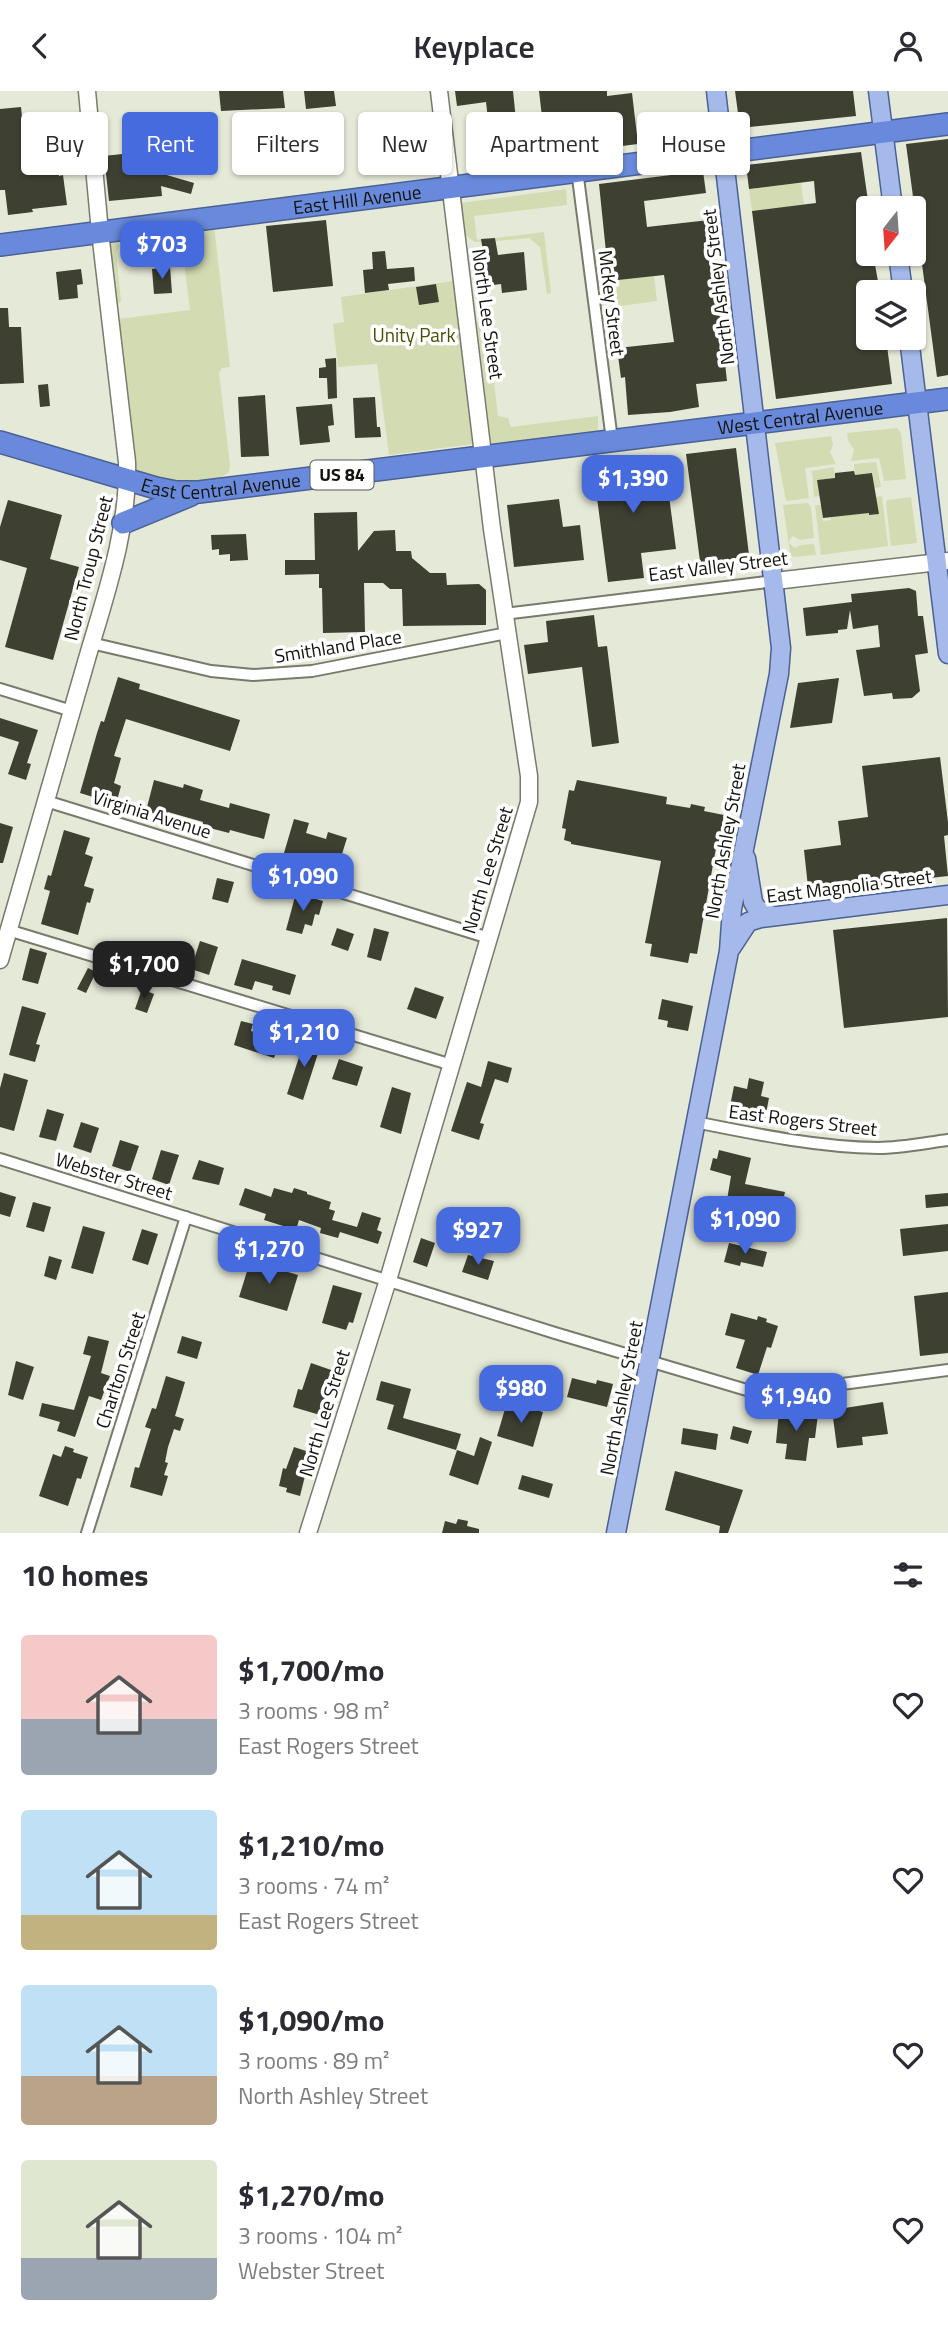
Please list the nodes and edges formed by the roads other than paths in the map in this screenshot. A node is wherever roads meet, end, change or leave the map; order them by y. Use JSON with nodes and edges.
{"nodes":[{"id":1,"x":87,"y":91,"type":"edge"},
{"id":2,"x":439,"y":91,"type":"edge"},
{"id":3,"x":716,"y":91,"type":"edge"},
{"id":4,"x":878,"y":91,"type":"edge"},
{"id":5,"x":718,"y":112,"type":"edge"},
{"id":6,"x":948,"y":124,"type":"edge"},
{"id":7,"x":883,"y":132,"type":"junction"},
{"id":8,"x":750,"y":149,"type":"edge"},
{"id":9,"x":537,"y":175,"type":"edge"},
{"id":10,"x":578,"y":175,"type":"edge"},
{"id":11,"x":726,"y":175,"type":"edge"},
{"id":12,"x":450,"y":186,"type":"junction"},
{"id":13,"x":891,"y":196,"type":"edge"},
{"id":14,"x":100,"y":232,"type":"junction"},
{"id":15,"x":0,"y":245,"type":"edge"},
{"id":16,"x":910,"y":350,"type":"edge"},
{"id":17,"x":948,"y":400,"type":"edge"},
{"id":18,"x":917,"y":403,"type":"junction"},
{"id":19,"x":756,"y":423,"type":"junction"},
{"id":20,"x":612,"y":440,"type":"junction"},
{"id":21,"x":0,"y":442,"type":"edge"},
{"id":22,"x":484,"y":457,"type":"junction"},
{"id":23,"x":128,"y":480,"type":"junction"},
{"id":24,"x":199,"y":492,"type":"junction"},
{"id":25,"x":123,"y":523,"type":"junction"},
{"id":26,"x":942,"y":562,"type":"edge"},
{"id":27,"x":775,"y":580,"type":"junction"},
{"id":28,"x":504,"y":614,"type":"junction"},
{"id":29,"x":507,"y":633,"type":"junction"},
{"id":30,"x":91,"y":643,"type":"junction"},
{"id":31,"x":948,"y":655,"type":"edge"},
{"id":32,"x":0,"y":689,"type":"edge"},
{"id":33,"x":72,"y":711,"type":"junction"},
{"id":34,"x":46,"y":801,"type":"junction"},
{"id":35,"x":744,"y":849,"type":"junction"},
{"id":36,"x":948,"y":895,"type":"edge"},
{"id":37,"x":773,"y":916,"type":"junction"},
{"id":38,"x":8,"y":930,"type":"junction"},
{"id":39,"x":489,"y":938,"type":"junction"},
{"id":40,"x":1,"y":951,"type":"edge"},
{"id":41,"x":729,"y":951,"type":"junction"},
{"id":42,"x":452,"y":1065,"type":"junction"},
{"id":43,"x":695,"y":1122,"type":"junction"},
{"id":44,"x":948,"y":1140,"type":"edge"},
{"id":45,"x":0,"y":1159,"type":"edge"},
{"id":46,"x":186,"y":1217,"type":"junction"},
{"id":47,"x":388,"y":1280,"type":"junction"},
{"id":48,"x":650,"y":1360,"type":"junction"},
{"id":49,"x":948,"y":1370,"type":"edge"},
{"id":50,"x":87,"y":1533,"type":"edge"},
{"id":51,"x":309,"y":1533,"type":"edge"},
{"id":52,"x":616,"y":1533,"type":"edge"}],
"edges":[{"from":1,"to":14,"type":"street","name":"North Troup Street"},
{"from":2,"to":12,"type":"street","name":"North Lee Street"},
{"from":3,"to":5,"type":"main road","name":"North Ashley Street"},
{"from":4,"to":7,"type":"main road"},
{"from":6,"to":7,"type":"highway","name":"East Hill Avenue"},
{"from":7,"to":8,"type":"highway","name":"East Hill Avenue"},
{"from":7,"to":13,"type":"main road"},
{"from":9,"to":12,"type":"highway","name":"East Hill Avenue"},
{"from":10,"to":20,"type":"street","name":"McKey Street"},
{"from":11,"to":19,"type":"main road","name":"North Ashley Street"},
{"from":12,"to":14,"type":"highway","name":"East Hill Avenue"},
{"from":12,"to":22,"type":"street","name":"North Lee Street"},
{"from":14,"to":15,"type":"highway","name":"East Hill Avenue"},
{"from":14,"to":23,"type":"street","name":"North Troup Street"},
{"from":16,"to":18,"type":"main road"},
{"from":17,"to":18,"type":"highway","name":"West Central Avenue","number":"US 84"},
{"from":18,"to":19,"type":"highway","name":"West Central Avenue","number":"US 84"},
{"from":18,"to":26,"type":"main road"},
{"from":19,"to":20,"type":"highway","name":"West Central Avenue","number":"US 84"},
{"from":19,"to":27,"type":"main road","name":"North Ashley Street"},
{"from":20,"to":22,"type":"highway","name":"East Central Avenue","number":"US 84"},
{"from":21,"to":23,"type":"highway","name":"East Central Avenue","number":"US 84"},
{"from":22,"to":24,"type":"highway","name":"East Central Avenue","number":"US 84"},
{"from":22,"to":28,"type":"street","name":"North Lee Street"},
{"from":23,"to":24,"type":"highway","name":"East Central Avenue","number":"US 84"},
{"from":23,"to":25,"type":"street","name":"North Troup Street"},
{"from":24,"to":25,"type":"highway"},
{"from":25,"to":30,"type":"street","name":"North Troup Street"},
{"from":26,"to":27,"type":"street","name":"East Valley Street"},
{"from":26,"to":31,"type":"main road"},
{"from":27,"to":28,"type":"street","name":"East Valley Street"},
{"from":27,"to":35,"type":"main road","name":"North Ashley Street"},
{"from":28,"to":29,"type":"street","name":"North Lee Street"},
{"from":29,"to":30,"type":"street","name":"Smithland Place"},
{"from":29,"to":39,"type":"street","name":"North Lee Street"},
{"from":30,"to":33,"type":"street","name":"North Troup Street"},
{"from":32,"to":33,"type":"street"},
{"from":33,"to":34,"type":"street","name":"North Troup Street"},
{"from":34,"to":38,"type":"street","name":"North Troup Street"},
{"from":34,"to":39,"type":"street","name":"Virginia Avenue"},
{"from":35,"to":37,"type":"main road"},
{"from":35,"to":41,"type":"main road","name":"North Ashley Street"},
{"from":36,"to":37,"type":"main road","name":"East Magnolia Street"},
{"from":37,"to":41,"type":"main road","name":"East Magnolia Street"},
{"from":38,"to":40,"type":"street","name":"North Troup Street"},
{"from":38,"to":42,"type":"street"},
{"from":39,"to":42,"type":"street","name":"North Lee Street"},
{"from":41,"to":43,"type":"main road","name":"North Ashley Street"},
{"from":42,"to":47,"type":"street","name":"North Lee Street"},
{"from":43,"to":44,"type":"street","name":"East Rogers Street"},
{"from":43,"to":48,"type":"main road","name":"North Ashley Street"},
{"from":45,"to":46,"type":"street","name":"Webster Street"},
{"from":46,"to":47,"type":"street","name":"Webster Street"},
{"from":46,"to":50,"type":"street","name":"Charlton Street"},
{"from":47,"to":48,"type":"street","name":"Webster Street"},
{"from":47,"to":51,"type":"street","name":"North Lee Street"},
{"from":48,"to":49,"type":"street","name":"Webster Street"},
{"from":48,"to":52,"type":"main road","name":"North Ashley Street"}]}
